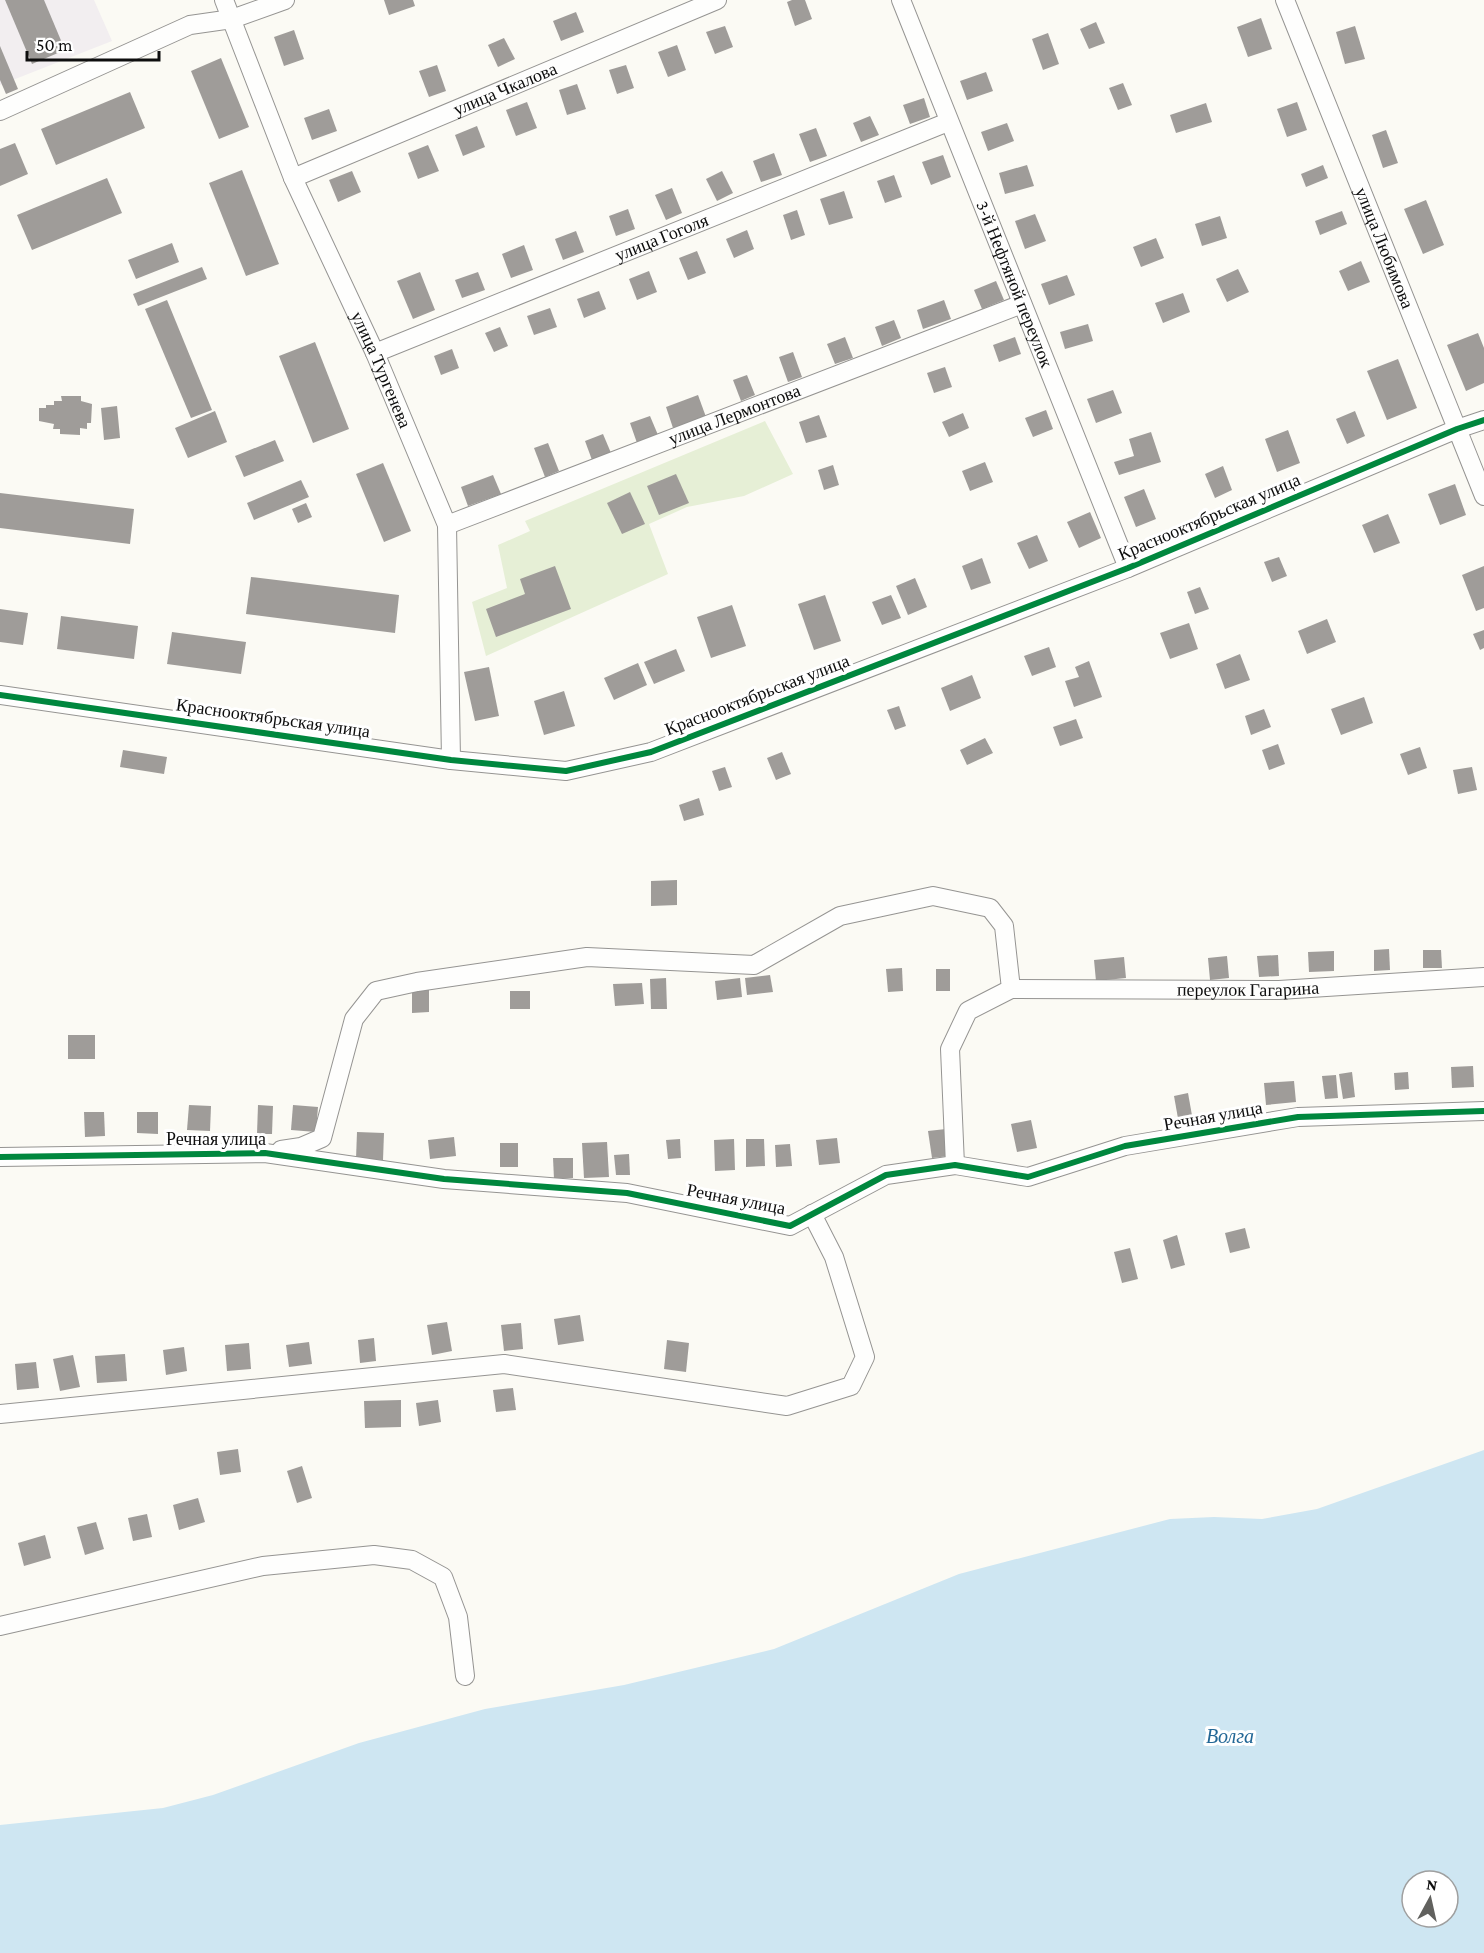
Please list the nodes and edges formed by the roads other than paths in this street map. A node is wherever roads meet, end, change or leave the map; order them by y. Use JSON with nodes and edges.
{"nodes":[{"id":1,"x":224,"y":0,"type":"edge"},
{"id":2,"x":285,"y":0,"type":"edge"},
{"id":3,"x":717,"y":0,"type":"edge"},
{"id":4,"x":901,"y":0,"type":"edge"},
{"id":5,"x":1285,"y":0,"type":"edge"},
{"id":6,"x":232,"y":20,"type":"junction"},
{"id":7,"x":0,"y":111,"type":"edge"},
{"id":8,"x":948,"y":122,"type":"junction"},
{"id":9,"x":293,"y":178,"type":"junction"},
{"id":10,"x":1022,"y":304,"type":"junction"},
{"id":11,"x":375,"y":353,"type":"junction"},
{"id":12,"x":1484,"y":420,"type":"edge"},
{"id":13,"x":1458,"y":429,"type":"junction"},
{"id":14,"x":1484,"y":496,"type":"edge"},
{"id":15,"x":447,"y":525,"type":"junction"},
{"id":16,"x":1128,"y":568,"type":"junction"},
{"id":17,"x":0,"y":695,"type":"edge"},
{"id":18,"x":451,"y":760,"type":"junction"},
{"id":19,"x":1484,"y":977,"type":"edge"},
{"id":20,"x":1011,"y":989,"type":"junction"},
{"id":21,"x":1484,"y":1111,"type":"edge"},
{"id":22,"x":265,"y":1152,"type":"junction"},
{"id":23,"x":0,"y":1156,"type":"edge"},
{"id":24,"x":955,"y":1165,"type":"junction"},
{"id":25,"x":812,"y":1214,"type":"junction"},
{"id":26,"x":0,"y":1414,"type":"edge"},
{"id":27,"x":0,"y":1626,"type":"edge"},
{"id":28,"x":465,"y":1676,"type":"dead end"}],
"edges":[{"from":1,"to":6,"type":"street","name":"улица Тургенева"},
{"from":2,"to":6,"type":"street"},
{"from":3,"to":9,"type":"street","name":"улица Чкалова"},
{"from":4,"to":8,"type":"street","name":"3-й Нефтяной переулок"},
{"from":5,"to":13,"type":"street","name":"улица Любимова"},
{"from":6,"to":7,"type":"street"},
{"from":6,"to":9,"type":"street","name":"улица Тургенева"},
{"from":8,"to":10,"type":"street","name":"3-й Нефтяной переулок"},
{"from":8,"to":11,"type":"street","name":"улица Гоголя"},
{"from":9,"to":11,"type":"street","name":"улица Тургенева"},
{"from":10,"to":15,"type":"street","name":"улица Лермонтова"},
{"from":10,"to":16,"type":"street","name":"3-й Нефтяной переулок"},
{"from":11,"to":15,"type":"street","name":"улица Тургенева"},
{"from":12,"to":13,"type":"street","name":"Краснооктябрьская улица"},
{"from":13,"to":14,"type":"street","name":"улица Любимова"},
{"from":13,"to":16,"type":"street","name":"Краснооктябрьская улица"},
{"from":15,"to":18,"type":"street","name":"улица Тургенева"},
{"from":16,"to":18,"type":"street","name":"Краснооктябрьская улица"},
{"from":17,"to":18,"type":"street","name":"Краснооктябрьская улица"},
{"from":19,"to":20,"type":"street","name":"переулок Гагарина"},
{"from":20,"to":22,"type":"street"},
{"from":20,"to":24,"type":"street"},
{"from":21,"to":24,"type":"street","name":"Речная улица"},
{"from":22,"to":23,"type":"street","name":"Речная улица"},
{"from":22,"to":25,"type":"street","name":"Речная улица"},
{"from":24,"to":25,"type":"street","name":"Речная улица"},
{"from":25,"to":26,"type":"street","name":"Речная улица"},
{"from":27,"to":28,"type":"street"}]}
